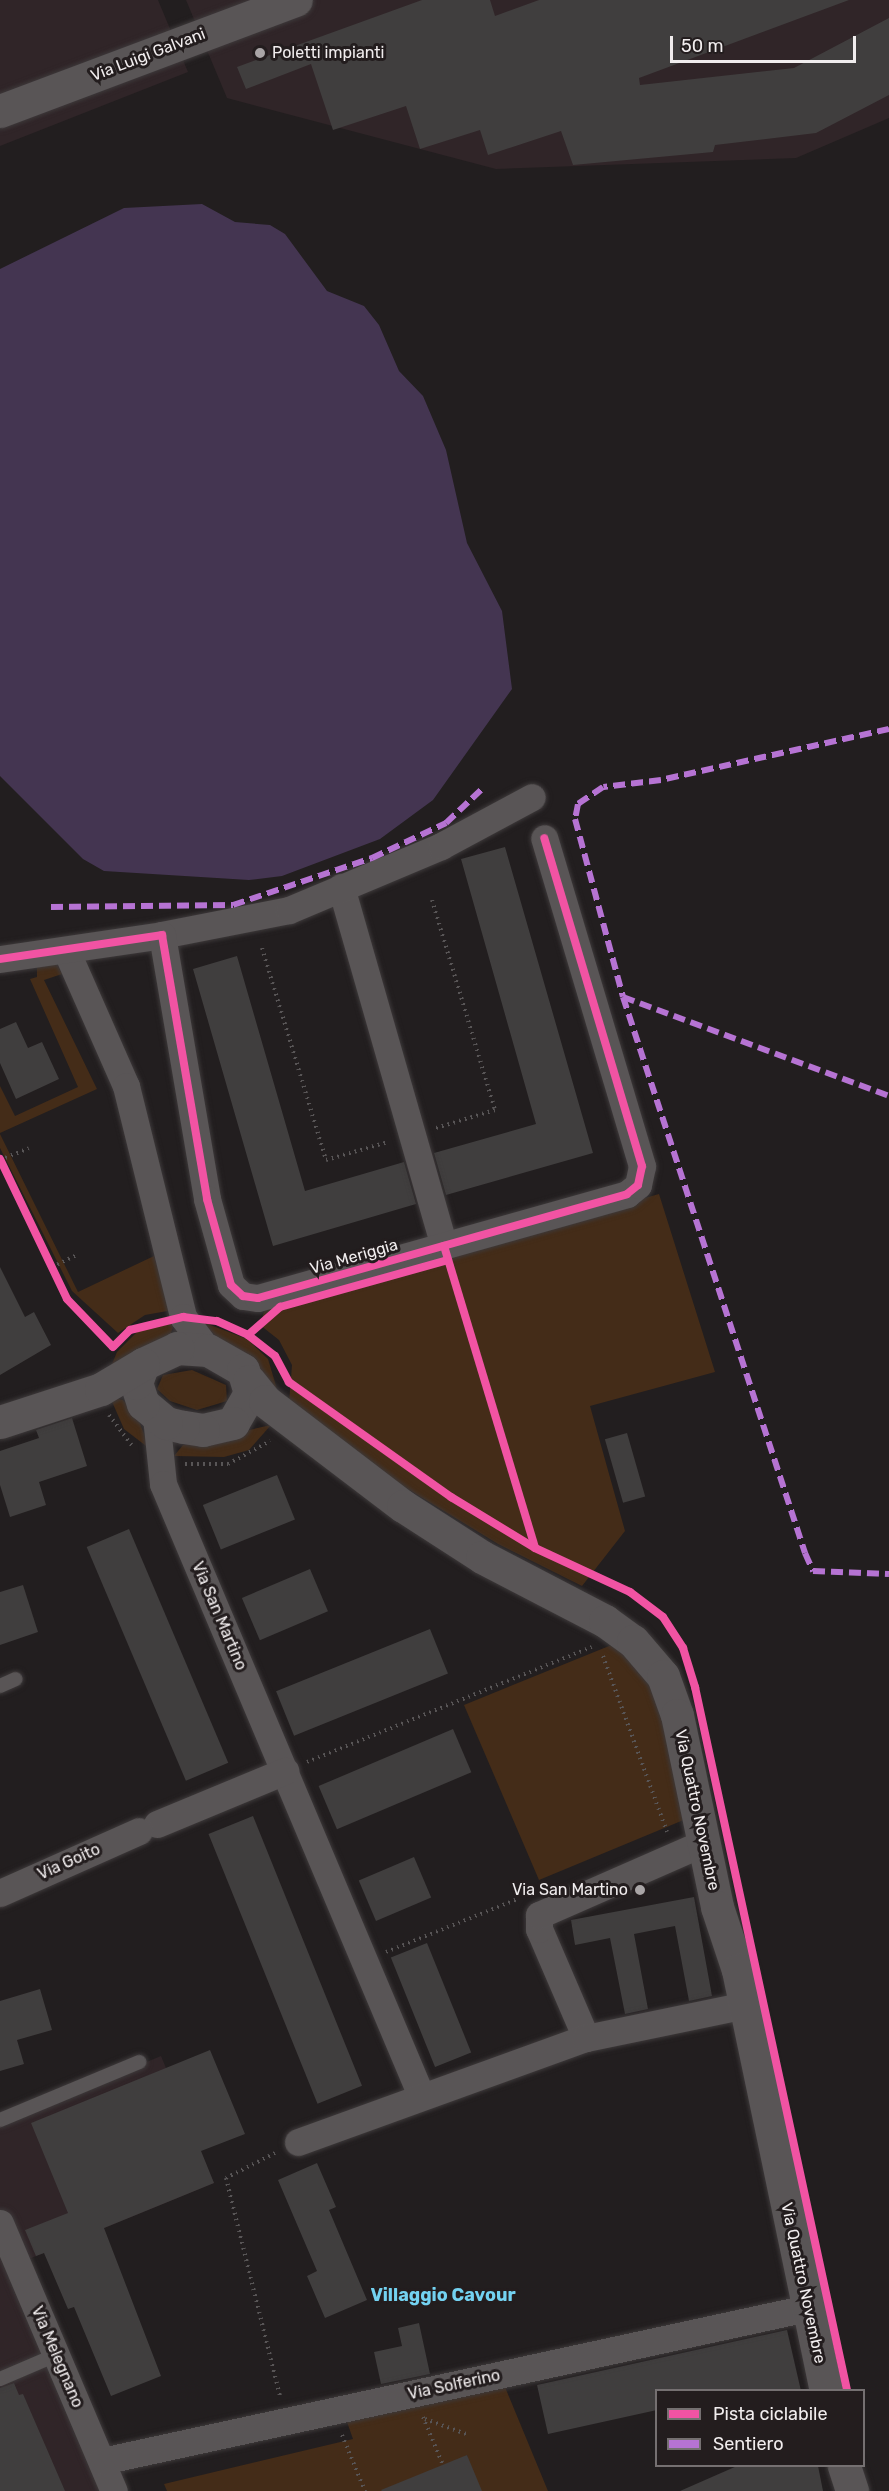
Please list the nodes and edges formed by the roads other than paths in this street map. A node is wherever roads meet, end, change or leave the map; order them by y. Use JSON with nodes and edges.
{"nodes":[{"id":1,"x":296,"y":0,"type":"edge"},
{"id":2,"x":0,"y":111,"type":"edge"},
{"id":3,"x":532,"y":798,"type":"dead end"},
{"id":4,"x":544,"y":838,"type":"dead end"},
{"id":5,"x":341,"y":887,"type":"junction"},
{"id":6,"x":162,"y":935,"type":"junction"},
{"id":7,"x":66,"y":950,"type":"junction"},
{"id":8,"x":0,"y":959,"type":"edge"},
{"id":9,"x":444,"y":1246,"type":"junction"},
{"id":10,"x":183,"y":1317,"type":"junction"},
{"id":11,"x":208,"y":1350,"type":"junction"},
{"id":12,"x":249,"y":1381,"type":"junction"},
{"id":13,"x":157,"y":1390,"type":"junction"},
{"id":14,"x":242,"y":1415,"type":"junction"},
{"id":15,"x":288,"y":1419,"type":"junction"},
{"id":16,"x":0,"y":1422,"type":"edge"},
{"id":17,"x":16,"y":1679,"type":"dead end"},
{"id":18,"x":0,"y":1686,"type":"edge"},
{"id":19,"x":285,"y":1771,"type":"junction"},
{"id":20,"x":703,"y":1843,"type":"junction"},
{"id":21,"x":0,"y":1893,"type":"edge"},
{"id":22,"x":745,"y":2005,"type":"junction"},
{"id":23,"x":586,"y":2038,"type":"junction"},
{"id":24,"x":139,"y":2062,"type":"dead end"},
{"id":25,"x":432,"y":2089,"type":"junction"},
{"id":26,"x":0,"y":2120,"type":"edge"},
{"id":27,"x":298,"y":2142,"type":"road end"},
{"id":28,"x":0,"y":2223,"type":"edge"},
{"id":29,"x":807,"y":2308,"type":"junction"},
{"id":30,"x":57,"y":2355,"type":"junction"},
{"id":31,"x":0,"y":2379,"type":"edge"},
{"id":32,"x":826,"y":2389,"type":"edge"},
{"id":33,"x":102,"y":2461,"type":"junction"},
{"id":34,"x":844,"y":2467,"type":"edge"},
{"id":35,"x":114,"y":2491,"type":"edge"},
{"id":36,"x":852,"y":2491,"type":"edge"}],
"edges":[{"from":1,"to":2,"type":"street","name":"Via Luigi Galvani"},
{"from":3,"to":5,"type":"street"},
{"from":4,"to":9,"type":"street","name":"Via Meriggia"},
{"from":5,"to":6,"type":"street"},
{"from":5,"to":9,"type":"street"},
{"from":6,"to":7,"type":"street"},
{"from":6,"to":9,"type":"street","name":"Via Meriggia"},
{"from":7,"to":8,"type":"street"},
{"from":7,"to":10,"type":"street"},
{"from":10,"to":11,"type":"street"},
{"from":10,"to":13,"type":"street"},
{"from":11,"to":12,"type":"street","name":"Via Quattro Novembre"},
{"from":11,"to":13,"type":"street"},
{"from":12,"to":14,"type":"street"},
{"from":12,"to":15,"type":"street","name":"Via Quattro Novembre"},
{"from":13,"to":14,"type":"street"},
{"from":13,"to":16,"type":"street"},
{"from":13,"to":19,"type":"street","name":"Via San Martino"},
{"from":14,"to":15,"type":"street"},
{"from":15,"to":20,"type":"street","name":"Via Quattro Novembre"},
{"from":17,"to":18,"type":"lane"},
{"from":19,"to":21,"type":"street","name":"Via Goito"},
{"from":19,"to":25,"type":"street","name":"Via San Martino"},
{"from":20,"to":22,"type":"street","name":"Via Quattro Novembre"},
{"from":20,"to":23,"type":"street"},
{"from":22,"to":23,"type":"street"},
{"from":22,"to":29,"type":"street","name":"Via Quattro Novembre"},
{"from":23,"to":25,"type":"street"},
{"from":24,"to":26,"type":"lane"},
{"from":25,"to":27,"type":"street"},
{"from":28,"to":30,"type":"street","name":"Via Melegnano"},
{"from":29,"to":32,"type":"street","name":"Via Quattro Novembre"},
{"from":29,"to":33,"type":"street","name":"Via Solferino"},
{"from":30,"to":31,"type":"lane"},
{"from":30,"to":33,"type":"street","name":"Via Melegnano"},
{"from":33,"to":35,"type":"street","name":"Via Melegnano"},
{"from":34,"to":36,"type":"street"}]}
